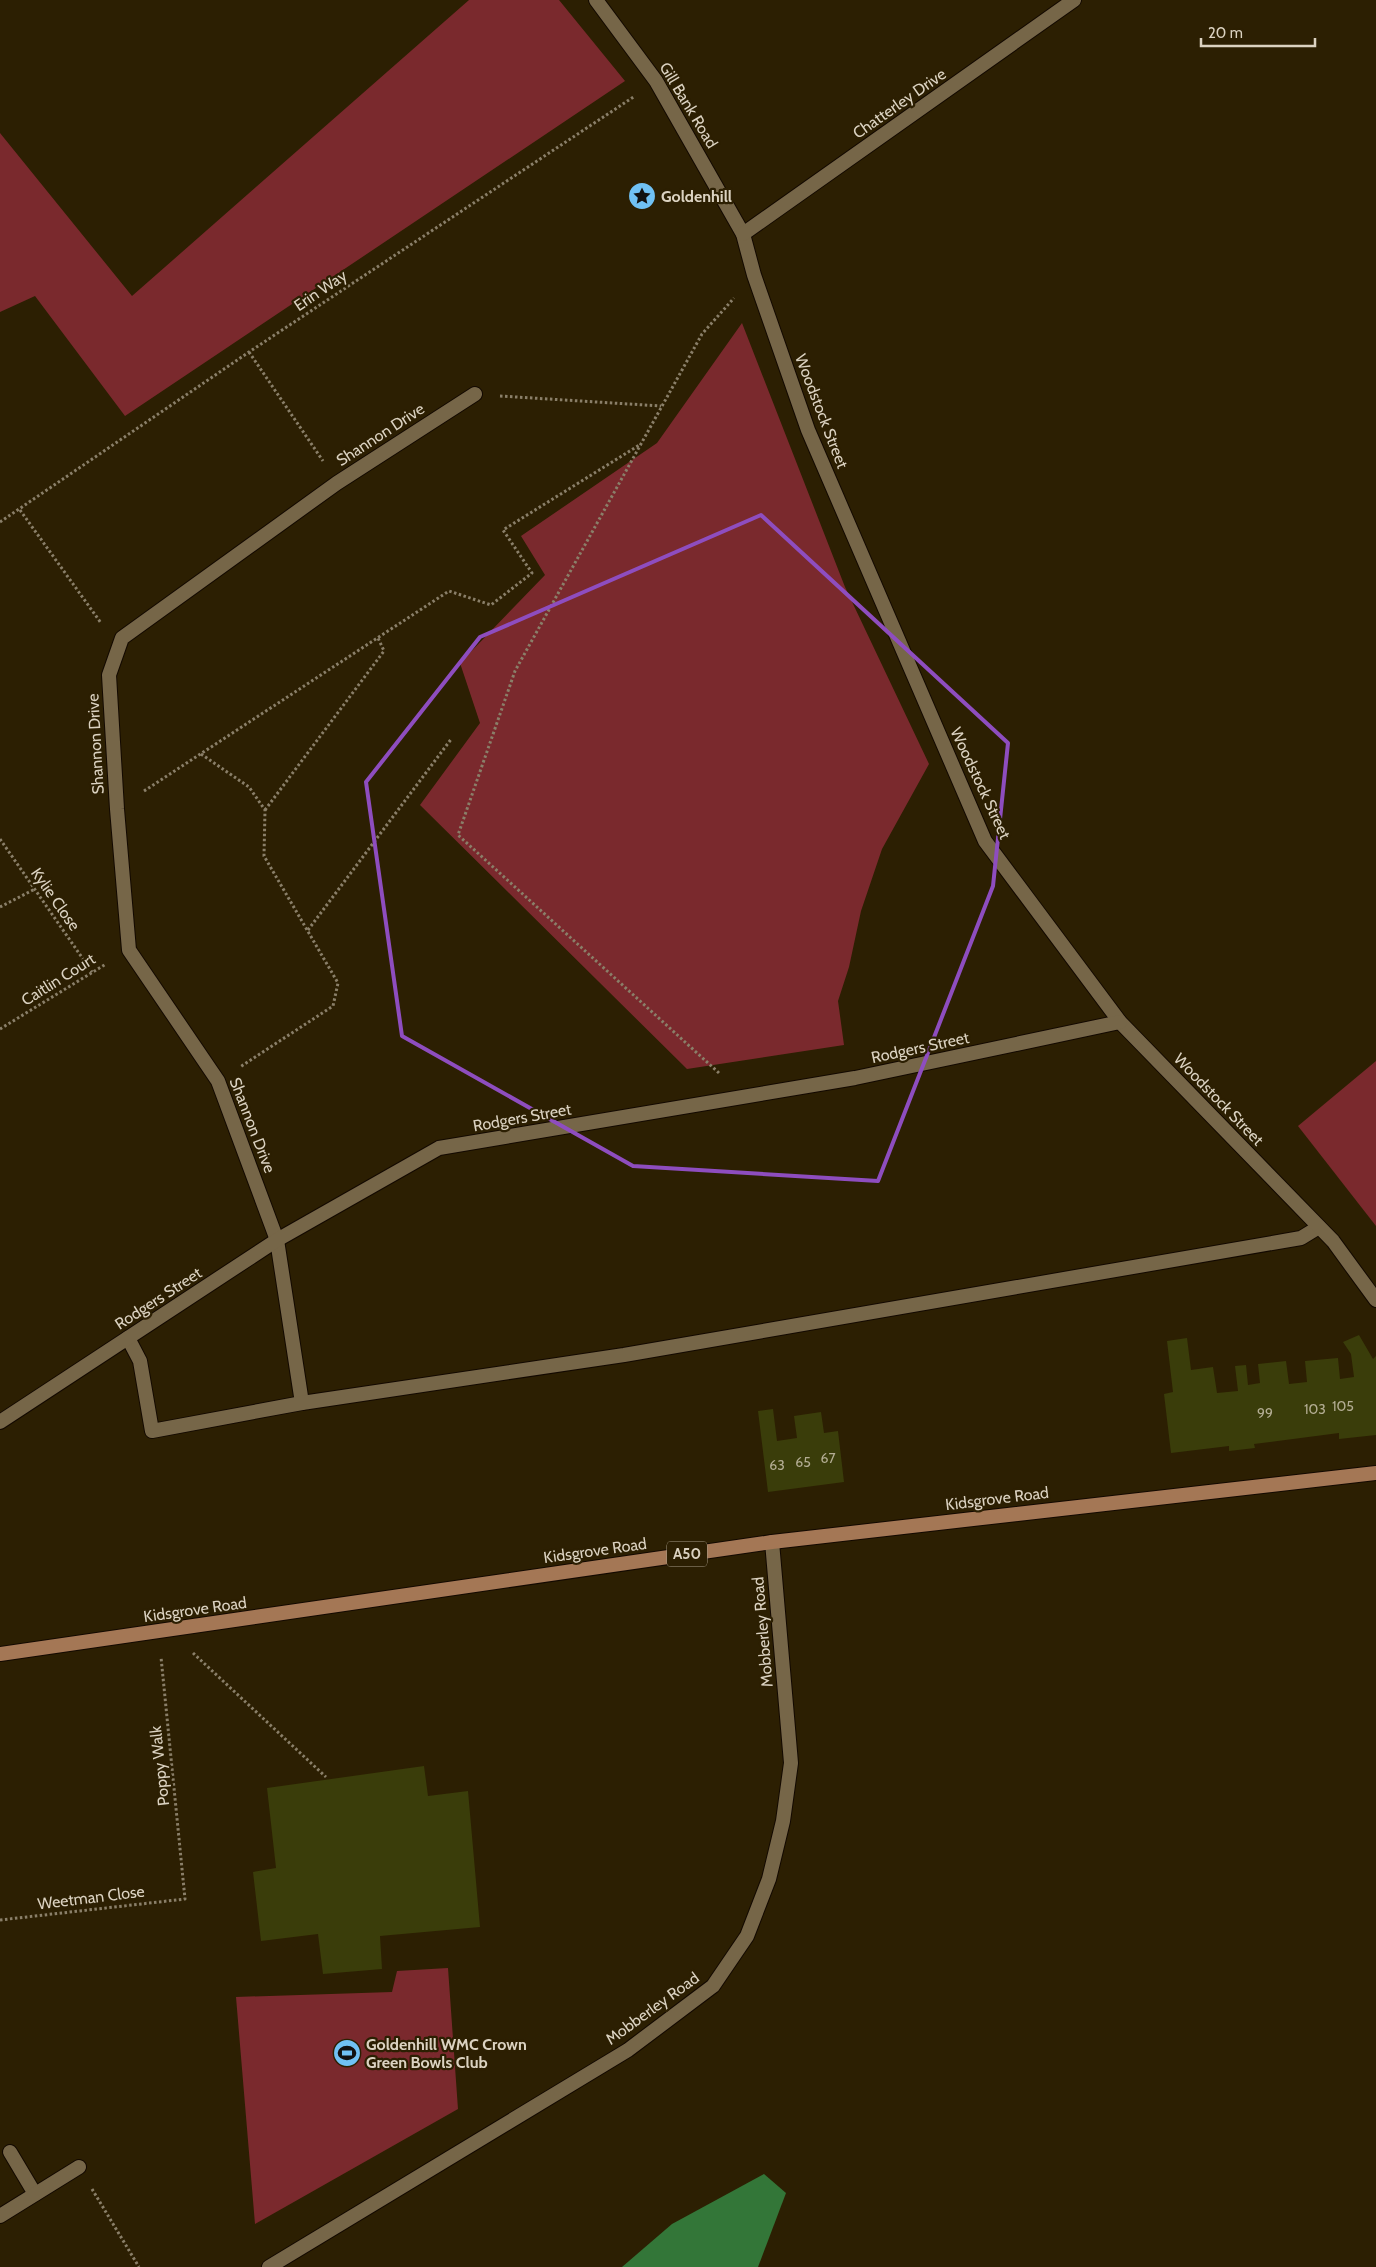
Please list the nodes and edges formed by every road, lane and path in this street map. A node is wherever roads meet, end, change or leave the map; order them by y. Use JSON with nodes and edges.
{"nodes":[{"id":1,"x":596,"y":0,"type":"edge"},
{"id":2,"x":1074,"y":0,"type":"edge"},
{"id":3,"x":656,"y":82,"type":"junction"},
{"id":4,"x":743,"y":234,"type":"junction"},
{"id":5,"x":754,"y":275,"type":"junction"},
{"id":6,"x":249,"y":352,"type":"junction"},
{"id":7,"x":475,"y":394,"type":"joint"},
{"id":8,"x":661,"y":406,"type":"junction"},
{"id":9,"x":642,"y":444,"type":"junction"},
{"id":10,"x":337,"y":483,"type":"junction"},
{"id":11,"x":20,"y":510,"type":"junction"},
{"id":12,"x":0,"y":522,"type":"edge"},
{"id":13,"x":378,"y":638,"type":"junction"},
{"id":14,"x":119,"y":648,"type":"junction"},
{"id":15,"x":452,"y":738,"type":"dead end"},
{"id":16,"x":200,"y":754,"type":"junction"},
{"id":17,"x":116,"y":809,"type":"junction"},
{"id":18,"x":264,"y":810,"type":"junction"},
{"id":19,"x":0,"y":839,"type":"edge"},
{"id":20,"x":34,"y":889,"type":"junction"},
{"id":21,"x":0,"y":907,"type":"edge"},
{"id":22,"x":308,"y":930,"type":"junction"},
{"id":23,"x":129,"y":950,"type":"junction"},
{"id":24,"x":92,"y":972,"type":"junction"},
{"id":25,"x":1120,"y":1022,"type":"junction"},
{"id":26,"x":0,"y":1029,"type":"edge"},
{"id":27,"x":218,"y":1081,"type":"junction"},
{"id":28,"x":745,"y":1096,"type":"junction"},
{"id":29,"x":1319,"y":1227,"type":"junction"},
{"id":30,"x":277,"y":1240,"type":"junction"},
{"id":31,"x":1376,"y":1300,"type":"edge"},
{"id":32,"x":128,"y":1338,"type":"junction"},
{"id":33,"x":302,"y":1403,"type":"junction"},
{"id":34,"x":0,"y":1422,"type":"edge"},
{"id":35,"x":1376,"y":1473,"type":"edge"},
{"id":36,"x":772,"y":1542,"type":"junction"},
{"id":37,"x":163,"y":1631,"type":"junction"},
{"id":38,"x":0,"y":1654,"type":"edge"},
{"id":39,"x":326,"y":1778,"type":"dead end"},
{"id":40,"x":185,"y":1899,"type":"joint"},
{"id":41,"x":0,"y":1920,"type":"edge"},
{"id":42,"x":10,"y":2152,"type":"dead end"},
{"id":43,"x":79,"y":2167,"type":"joint"},
{"id":44,"x":35,"y":2194,"type":"junction"},
{"id":45,"x":0,"y":2216,"type":"edge"},
{"id":46,"x":139,"y":2267,"type":"edge"},
{"id":47,"x":269,"y":2267,"type":"edge"}],
"edges":[{"from":1,"to":3,"type":"street","name":"Gill Bank Road"},
{"from":2,"to":4,"type":"street","name":"Chatterley Drive"},
{"from":3,"to":4,"type":"street","name":"Gill Bank Road"},
{"from":3,"to":6,"type":"path","name":"Erin Way"},
{"from":4,"to":5,"type":"street","name":"Woodstock Street"},
{"from":5,"to":8,"type":"path"},
{"from":5,"to":25,"type":"street","name":"Woodstock Street"},
{"from":6,"to":10,"type":"path"},
{"from":6,"to":11,"type":"path","name":"Erin Way"},
{"from":7,"to":8,"type":"path"},
{"from":7,"to":10,"type":"street","name":"Shannon Drive"},
{"from":8,"to":9,"type":"path"},
{"from":9,"to":13,"type":"path"},
{"from":9,"to":28,"type":"path"},
{"from":10,"to":14,"type":"street","name":"Shannon Drive"},
{"from":11,"to":12,"type":"path","name":"Erin Way"},
{"from":11,"to":14,"type":"path"},
{"from":13,"to":16,"type":"path"},
{"from":13,"to":18,"type":"path"},
{"from":14,"to":17,"type":"street","name":"Shannon Drive"},
{"from":15,"to":22,"type":"path"},
{"from":16,"to":17,"type":"path"},
{"from":16,"to":18,"type":"path"},
{"from":17,"to":23,"type":"street","name":"Shannon Drive"},
{"from":18,"to":22,"type":"path"},
{"from":19,"to":20,"type":"path","name":"Kylie Close"},
{"from":20,"to":21,"type":"path"},
{"from":20,"to":24,"type":"path","name":"Kylie Close"},
{"from":22,"to":27,"type":"path"},
{"from":23,"to":24,"type":"path","name":"Caitlin Court"},
{"from":23,"to":27,"type":"street","name":"Shannon Drive"},
{"from":24,"to":26,"type":"path","name":"Caitlin Court"},
{"from":25,"to":28,"type":"street","name":"Rodgers Street"},
{"from":25,"to":29,"type":"street","name":"Woodstock Street"},
{"from":27,"to":30,"type":"street","name":"Shannon Drive"},
{"from":28,"to":30,"type":"street","name":"Rodgers Street"},
{"from":29,"to":31,"type":"street","name":"Woodstock Street"},
{"from":29,"to":33,"type":"street"},
{"from":30,"to":32,"type":"street","name":"Rodgers Street"},
{"from":30,"to":33,"type":"street","name":"Shannon Drive"},
{"from":32,"to":33,"type":"street"},
{"from":32,"to":34,"type":"street","name":"Rodgers Street"},
{"from":35,"to":36,"type":"main road","name":"Kidsgrove Road","number":"A50"},
{"from":36,"to":37,"type":"main road","name":"Kidsgrove Road","number":"A50"},
{"from":36,"to":47,"type":"street","name":"Mobberley Road"},
{"from":37,"to":38,"type":"main road","name":"Kidsgrove Road","number":"A50"},
{"from":37,"to":39,"type":"path"},
{"from":37,"to":40,"type":"path","name":"Poppy Walk"},
{"from":40,"to":41,"type":"path","name":"Weetman Close"},
{"from":42,"to":44,"type":"street"},
{"from":43,"to":44,"type":"street"},
{"from":43,"to":46,"type":"path"},
{"from":44,"to":45,"type":"street"}]}
